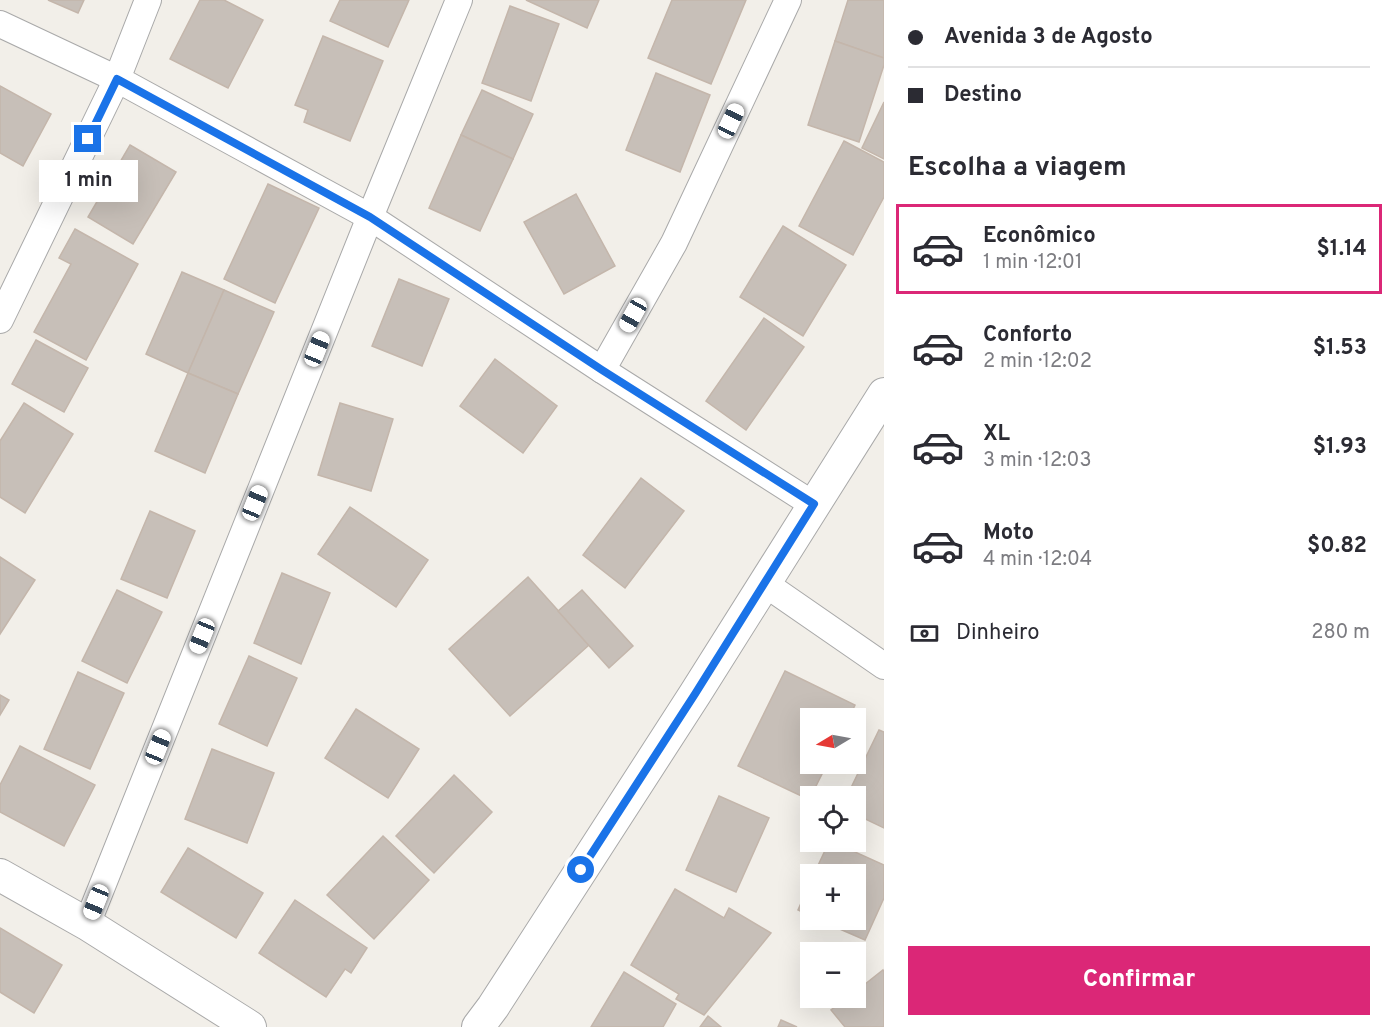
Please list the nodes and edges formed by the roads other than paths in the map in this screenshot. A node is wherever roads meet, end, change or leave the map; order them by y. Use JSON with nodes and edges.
{"nodes":[{"id":1,"x":148,"y":0,"type":"edge"},
{"id":2,"x":459,"y":0,"type":"edge"},
{"id":3,"x":788,"y":0,"type":"edge"},
{"id":4,"x":0,"y":24,"type":"edge"},
{"id":5,"x":117,"y":79,"type":"junction"},
{"id":6,"x":370,"y":217,"type":"junction"},
{"id":7,"x":0,"y":320,"type":"edge"},
{"id":8,"x":602,"y":370,"type":"junction"},
{"id":9,"x":884,"y":394,"type":"edge"},
{"id":10,"x":814,"y":504,"type":"junction"},
{"id":11,"x":764,"y":583,"type":"junction"},
{"id":12,"x":884,"y":666,"type":"edge"},
{"id":13,"x":0,"y":874,"type":"edge"},
{"id":14,"x":87,"y":924,"type":"junction"},
{"id":15,"x":250,"y":1027,"type":"edge"},
{"id":16,"x":478,"y":1027,"type":"edge"}],
"edges":[{"from":1,"to":5,"type":"street"},
{"from":2,"to":6,"type":"street"},
{"from":3,"to":8,"type":"street"},
{"from":4,"to":5,"type":"street"},
{"from":5,"to":6,"type":"street"},
{"from":5,"to":7,"type":"street"},
{"from":6,"to":8,"type":"street"},
{"from":6,"to":14,"type":"street"},
{"from":8,"to":10,"type":"street"},
{"from":9,"to":10,"type":"street"},
{"from":10,"to":11,"type":"street"},
{"from":11,"to":12,"type":"street"},
{"from":11,"to":16,"type":"street"},
{"from":13,"to":14,"type":"street"},
{"from":14,"to":15,"type":"street"}]}
